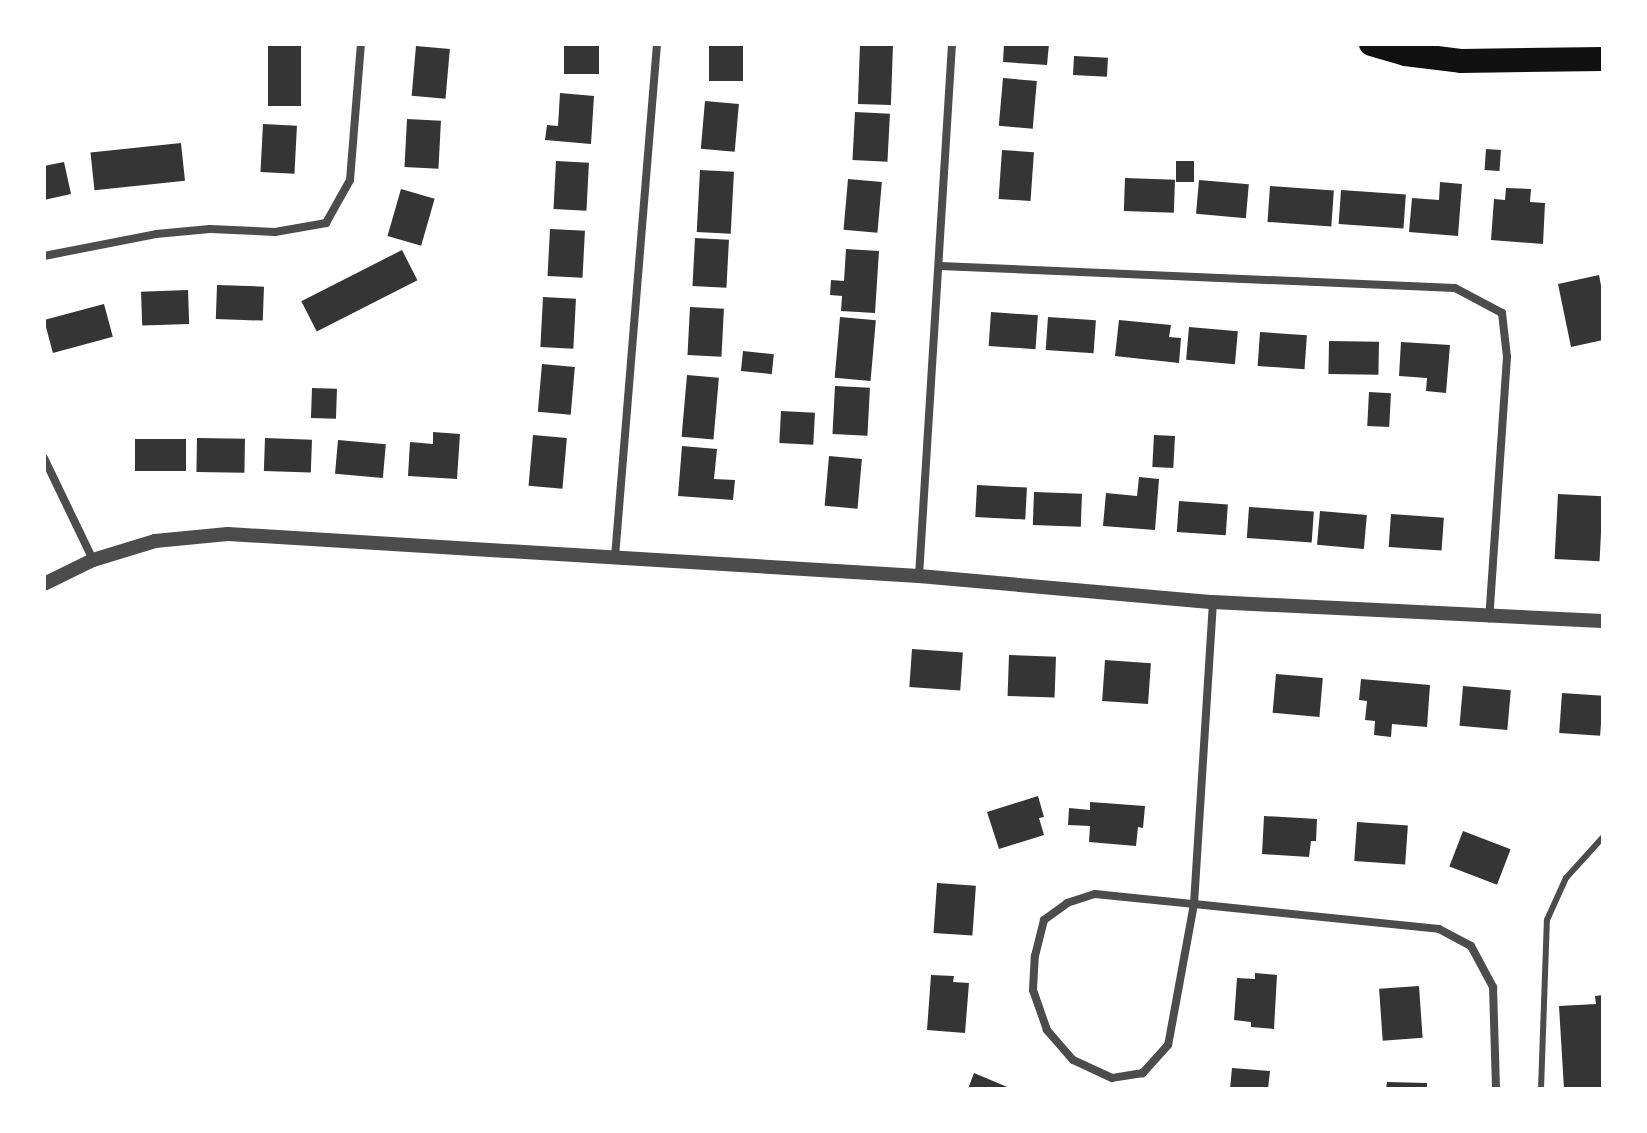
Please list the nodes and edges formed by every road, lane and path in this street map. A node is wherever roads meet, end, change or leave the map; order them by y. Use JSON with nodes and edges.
{"nodes":[{"id":1,"x":361,"y":44,"type":"edge"},
{"id":2,"x":657,"y":44,"type":"edge"},
{"id":3,"x":952,"y":44,"type":"edge"},
{"id":4,"x":1371,"y":44,"type":"edge"},
{"id":5,"x":1603,"y":59,"type":"edge"},
{"id":6,"x":44,"y":256,"type":"edge"},
{"id":7,"x":940,"y":266,"type":"junction"},
{"id":8,"x":44,"y":458,"type":"edge"},
{"id":9,"x":615,"y":557,"type":"junction"},
{"id":10,"x":93,"y":560,"type":"junction"},
{"id":11,"x":919,"y":576,"type":"junction"},
{"id":12,"x":44,"y":584,"type":"edge"},
{"id":13,"x":1213,"y":602,"type":"junction"},
{"id":14,"x":1489,"y":618,"type":"junction"},
{"id":15,"x":1603,"y":621,"type":"edge"},
{"id":16,"x":1603,"y":837,"type":"edge"},
{"id":17,"x":1194,"y":904,"type":"junction"},
{"id":18,"x":1496,"y":1089,"type":"edge"},
{"id":19,"x":1541,"y":1089,"type":"edge"}],
"edges":[{"from":1,"to":6,"type":"street"},
{"from":2,"to":9,"type":"street"},
{"from":3,"to":7,"type":"street"},
{"from":4,"to":5,"type":"highway"},
{"from":7,"to":11,"type":"street"},
{"from":7,"to":14,"type":"street"},
{"from":8,"to":10,"type":"street"},
{"from":9,"to":10,"type":"street"},
{"from":9,"to":11,"type":"street"},
{"from":10,"to":12,"type":"street"},
{"from":11,"to":13,"type":"street"},
{"from":13,"to":14,"type":"street"},
{"from":13,"to":17,"type":"street"},
{"from":14,"to":15,"type":"street"},
{"from":16,"to":19,"type":"lane"},
{"from":17,"to":17,"type":"street"},
{"from":17,"to":18,"type":"street"}]}
